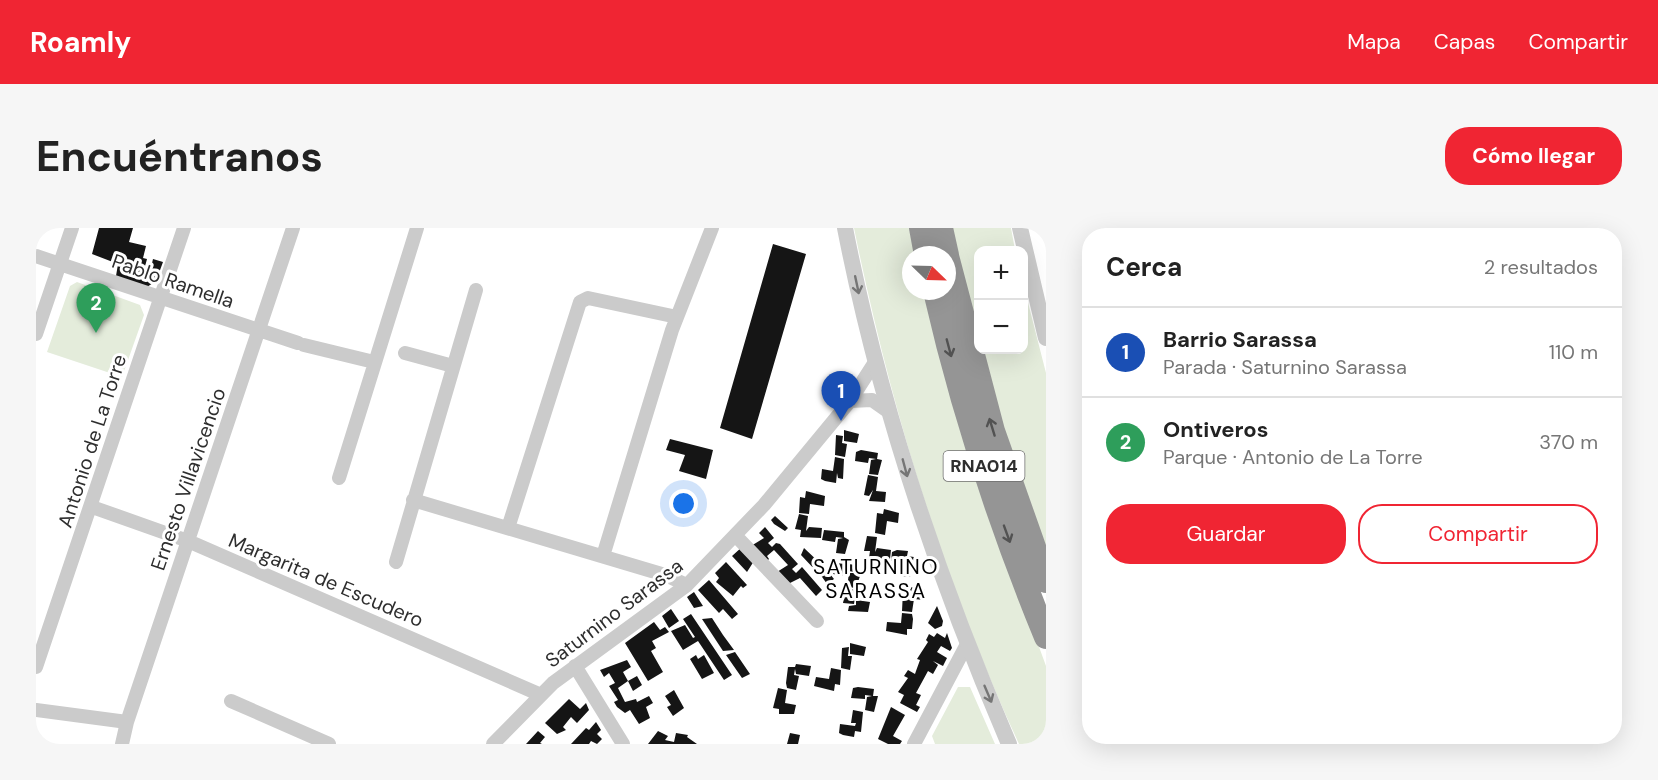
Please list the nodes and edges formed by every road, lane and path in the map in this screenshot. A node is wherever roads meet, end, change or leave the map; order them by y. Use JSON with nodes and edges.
{"nodes":[{"id":1,"x":72,"y":228,"type":"edge"},
{"id":2,"x":184,"y":228,"type":"edge"},
{"id":3,"x":293,"y":228,"type":"edge"},
{"id":4,"x":417,"y":228,"type":"edge"},
{"id":5,"x":712,"y":228,"type":"edge"},
{"id":6,"x":845,"y":228,"type":"edge"},
{"id":7,"x":921,"y":228,"type":"edge"},
{"id":8,"x":941,"y":228,"type":"edge"},
{"id":9,"x":1020,"y":228,"type":"edge"},
{"id":10,"x":924,"y":246,"type":"edge"},
{"id":11,"x":945,"y":246,"type":"edge"},
{"id":12,"x":36,"y":256,"type":"edge"},
{"id":13,"x":62,"y":264,"type":"junction"},
{"id":14,"x":956,"y":289,"type":"edge"},
{"id":15,"x":476,"y":290,"type":"dead end"},
{"id":16,"x":161,"y":298,"type":"junction"},
{"id":17,"x":937,"y":300,"type":"edge"},
{"id":18,"x":677,"y":317,"type":"junction"},
{"id":19,"x":258,"y":331,"type":"junction"},
{"id":20,"x":36,"y":334,"type":"edge"},
{"id":21,"x":1046,"y":338,"type":"edge"},
{"id":22,"x":405,"y":353,"type":"dead end"},
{"id":23,"x":374,"y":362,"type":"junction"},
{"id":24,"x":875,"y":362,"type":"junction"},
{"id":25,"x":453,"y":366,"type":"junction"},
{"id":26,"x":850,"y":401,"type":"junction"},
{"id":27,"x":889,"y":412,"type":"junction"},
{"id":28,"x":339,"y":478,"type":"dead end"},
{"id":29,"x":413,"y":500,"type":"junction"},
{"id":30,"x":92,"y":507,"type":"junction"},
{"id":31,"x":508,"y":528,"type":"junction"},
{"id":32,"x":735,"y":535,"type":"junction"},
{"id":33,"x":188,"y":541,"type":"junction"},
{"id":34,"x":603,"y":556,"type":"junction"},
{"id":35,"x":396,"y":562,"type":"dead end"},
{"id":36,"x":1046,"y":581,"type":"edge"},
{"id":37,"x":687,"y":585,"type":"junction"},
{"id":38,"x":816,"y":621,"type":"dead end"},
{"id":39,"x":1046,"y":637,"type":"edge"},
{"id":40,"x":967,"y":644,"type":"junction"},
{"id":41,"x":575,"y":666,"type":"junction"},
{"id":42,"x":36,"y":667,"type":"edge"},
{"id":43,"x":542,"y":694,"type":"junction"},
{"id":44,"x":231,"y":700,"type":"dead end"},
{"id":45,"x":36,"y":710,"type":"edge"},
{"id":46,"x":127,"y":722,"type":"junction"},
{"id":47,"x":619,"y":742,"type":"edge"},
{"id":48,"x":122,"y":744,"type":"edge"},
{"id":49,"x":329,"y":744,"type":"edge"},
{"id":50,"x":493,"y":744,"type":"edge"},
{"id":51,"x":914,"y":744,"type":"edge"},
{"id":52,"x":1009,"y":744,"type":"edge"}],
"edges":[{"from":1,"to":13,"type":"street"},
{"from":2,"to":16,"type":"street","name":"Antonio de La Torre"},
{"from":3,"to":19,"type":"street","name":"Ernesto Villavicencio"},
{"from":4,"to":23,"type":"street"},
{"from":5,"to":18,"type":"street"},
{"from":6,"to":24,"type":"street","one_way":true},
{"from":7,"to":10,"type":"highway"},
{"from":8,"to":11,"type":"highway","number":"RNA014"},
{"from":9,"to":21,"type":"street"},
{"from":12,"to":13,"type":"street","name":"Pablo Ramella"},
{"from":13,"to":16,"type":"street","name":"Pablo Ramella"},
{"from":13,"to":20,"type":"street"},
{"from":36,"to":14,"type":"highway","number":"RNA014","one_way":true},
{"from":15,"to":25,"type":"street"},
{"from":16,"to":19,"type":"street","name":"Pablo Ramella"},
{"from":16,"to":30,"type":"street","name":"Antonio de La Torre"},
{"from":17,"to":39,"type":"highway","number":"RNA014","one_way":true},
{"from":18,"to":31,"type":"street"},
{"from":18,"to":34,"type":"street"},
{"from":19,"to":23,"type":"street","name":"Pablo Ramella"},
{"from":19,"to":33,"type":"street","name":"Ernesto Villavicencio"},
{"from":22,"to":25,"type":"street"},
{"from":23,"to":28,"type":"street"},
{"from":24,"to":26,"type":"street","name":"Saturnino Sarassa"},
{"from":24,"to":27,"type":"street"},
{"from":25,"to":29,"type":"street"},
{"from":26,"to":27,"type":"street"},
{"from":26,"to":32,"type":"street","name":"Saturnino Sarassa"},
{"from":27,"to":40,"type":"street","one_way":true},
{"from":29,"to":31,"type":"street"},
{"from":29,"to":35,"type":"street"},
{"from":30,"to":33,"type":"street","name":"Margarita de Escudero"},
{"from":30,"to":42,"type":"street","name":"Antonio de La Torre"},
{"from":31,"to":34,"type":"street"},
{"from":32,"to":37,"type":"street","name":"Saturnino Sarassa"},
{"from":32,"to":38,"type":"street"},
{"from":33,"to":43,"type":"street","name":"Margarita de Escudero"},
{"from":33,"to":46,"type":"street","name":"Ernesto Villavicencio"},
{"from":34,"to":37,"type":"street"},
{"from":37,"to":41,"type":"street","name":"Saturnino Sarassa"},
{"from":40,"to":51,"type":"street"},
{"from":40,"to":52,"type":"street","one_way":true},
{"from":41,"to":43,"type":"street","name":"Saturnino Sarassa"},
{"from":41,"to":47,"type":"street"},
{"from":43,"to":50,"type":"street","name":"Saturnino Sarassa"},
{"from":44,"to":49,"type":"street"},
{"from":45,"to":46,"type":"street"},
{"from":46,"to":48,"type":"street","name":"Ernesto Villavicencio"}]}
